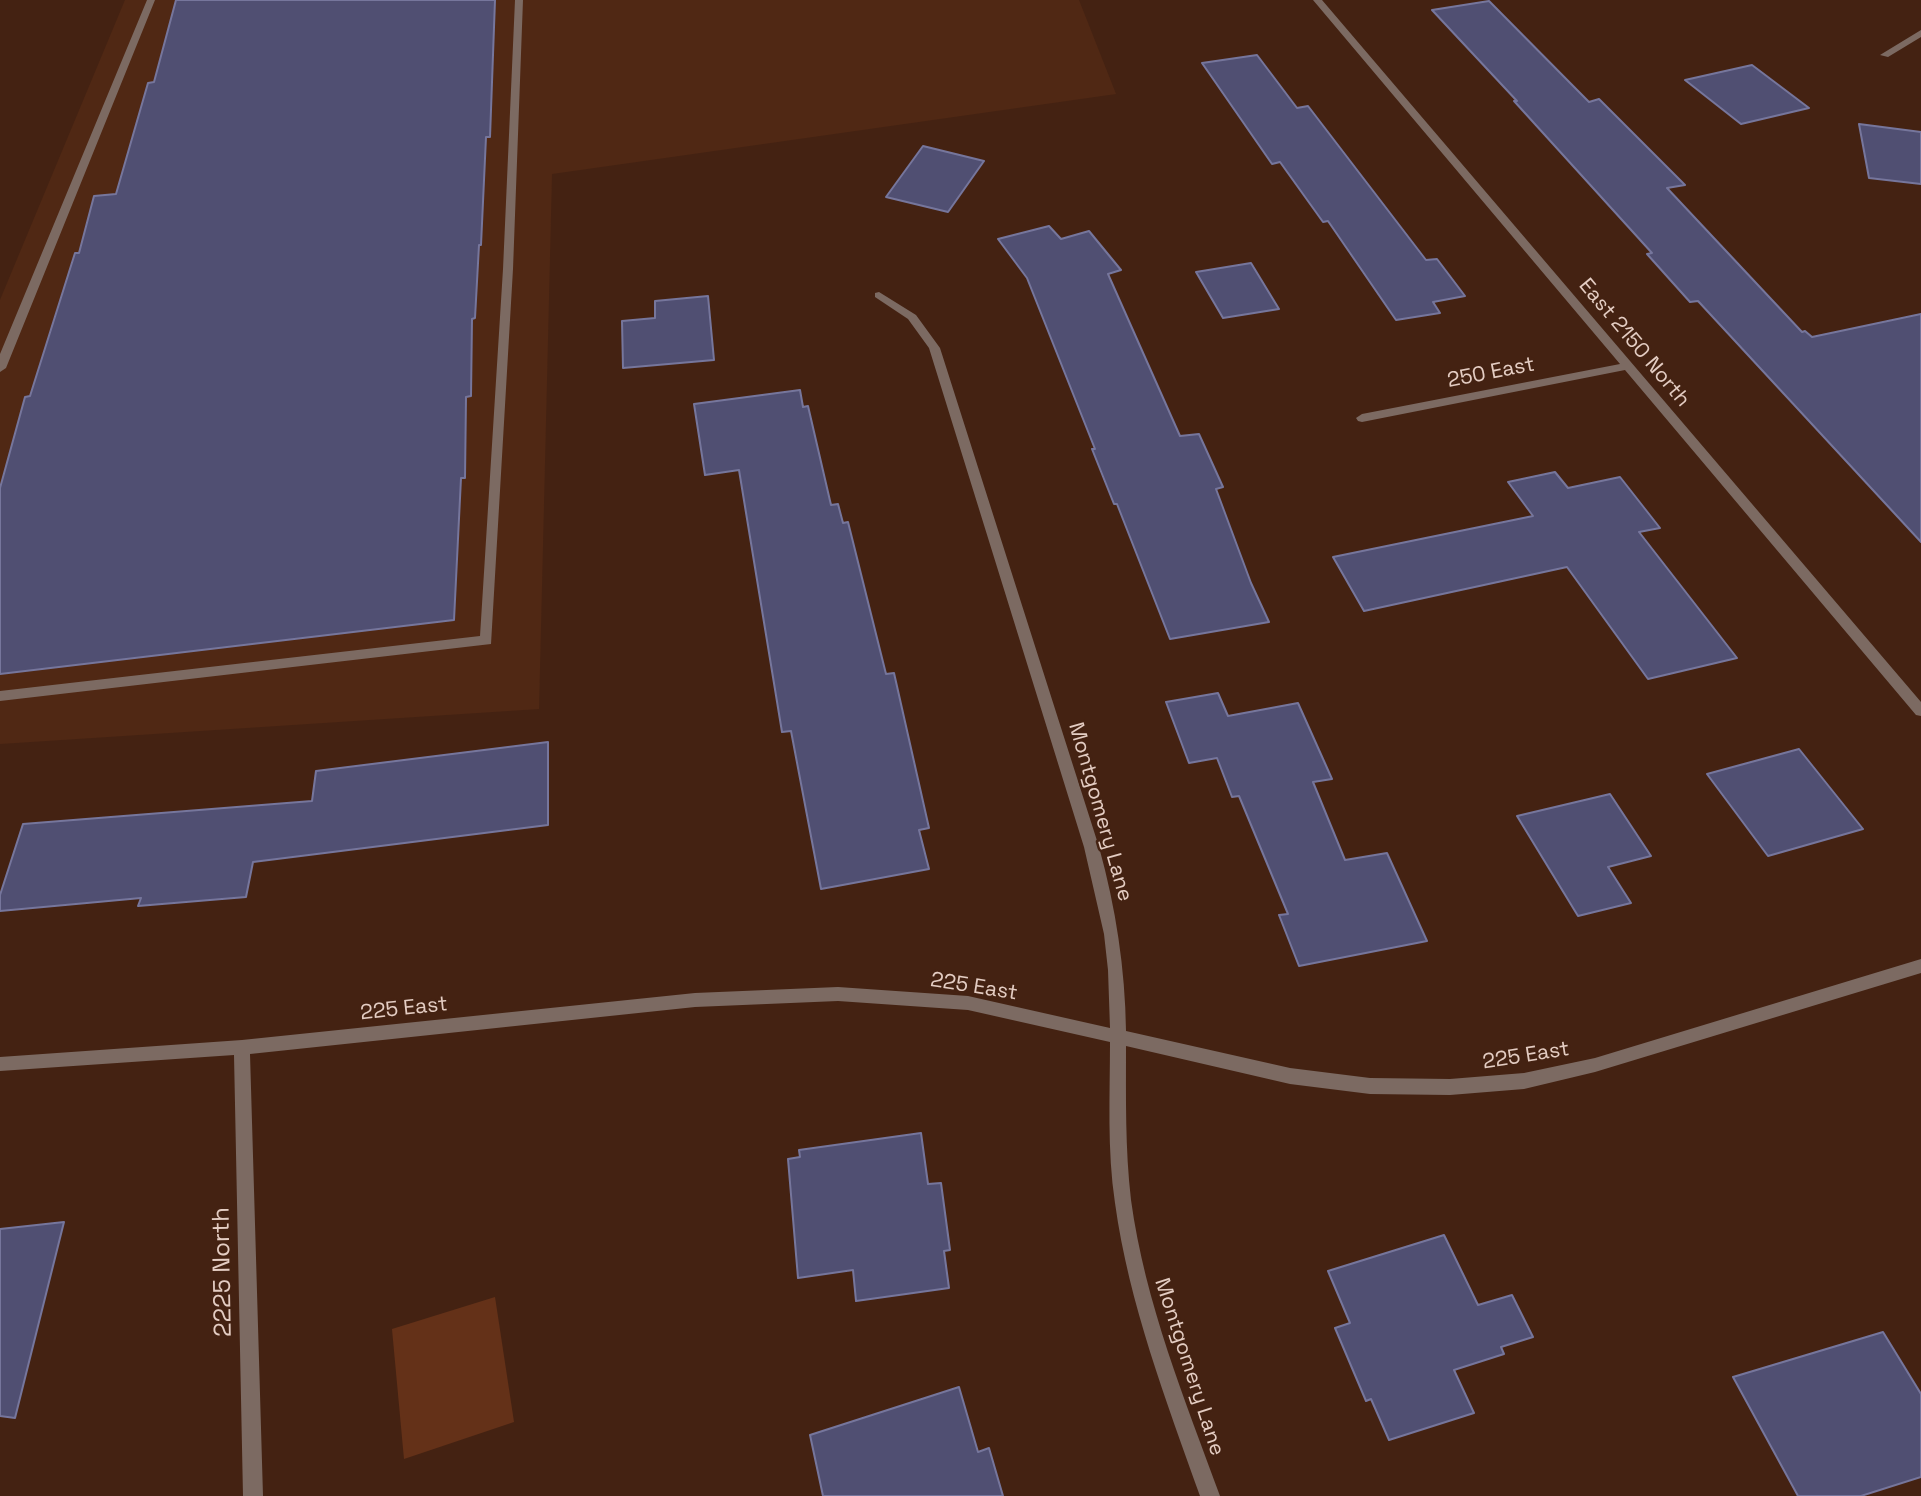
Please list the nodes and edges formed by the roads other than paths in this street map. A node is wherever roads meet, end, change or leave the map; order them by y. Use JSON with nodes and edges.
{"nodes":[{"id":1,"x":151,"y":0,"type":"edge"},
{"id":2,"x":519,"y":0,"type":"edge"},
{"id":3,"x":1317,"y":0,"type":"edge"},
{"id":4,"x":1921,"y":33,"type":"edge"},
{"id":5,"x":1885,"y":55,"type":"dead end"},
{"id":6,"x":879,"y":295,"type":"dead end"},
{"id":7,"x":1628,"y":366,"type":"junction"},
{"id":8,"x":0,"y":368,"type":"edge"},
{"id":9,"x":1362,"y":418,"type":"dead end"},
{"id":10,"x":0,"y":696,"type":"edge"},
{"id":11,"x":1921,"y":711,"type":"edge"},
{"id":12,"x":1921,"y":966,"type":"edge"},
{"id":13,"x":1118,"y":1037,"type":"junction"},
{"id":14,"x":242,"y":1047,"type":"junction"},
{"id":15,"x":0,"y":1064,"type":"edge"},
{"id":16,"x":253,"y":1496,"type":"edge"},
{"id":17,"x":1210,"y":1496,"type":"edge"}],
"edges":[{"from":1,"to":8,"type":"street"},
{"from":2,"to":10,"type":"street"},
{"from":3,"to":7,"type":"street","name":"East 2150 North"},
{"from":4,"to":5,"type":"street"},
{"from":6,"to":13,"type":"street","name":"Montgomery Lane"},
{"from":7,"to":9,"type":"street","name":"250 East"},
{"from":7,"to":11,"type":"street","name":"East 2150 North"},
{"from":12,"to":13,"type":"street","name":"225 East"},
{"from":13,"to":14,"type":"street","name":"225 East"},
{"from":13,"to":17,"type":"street","name":"Montgomery Lane"},
{"from":14,"to":15,"type":"street","name":"225 East"},
{"from":14,"to":16,"type":"street","name":"2225 North"}]}
